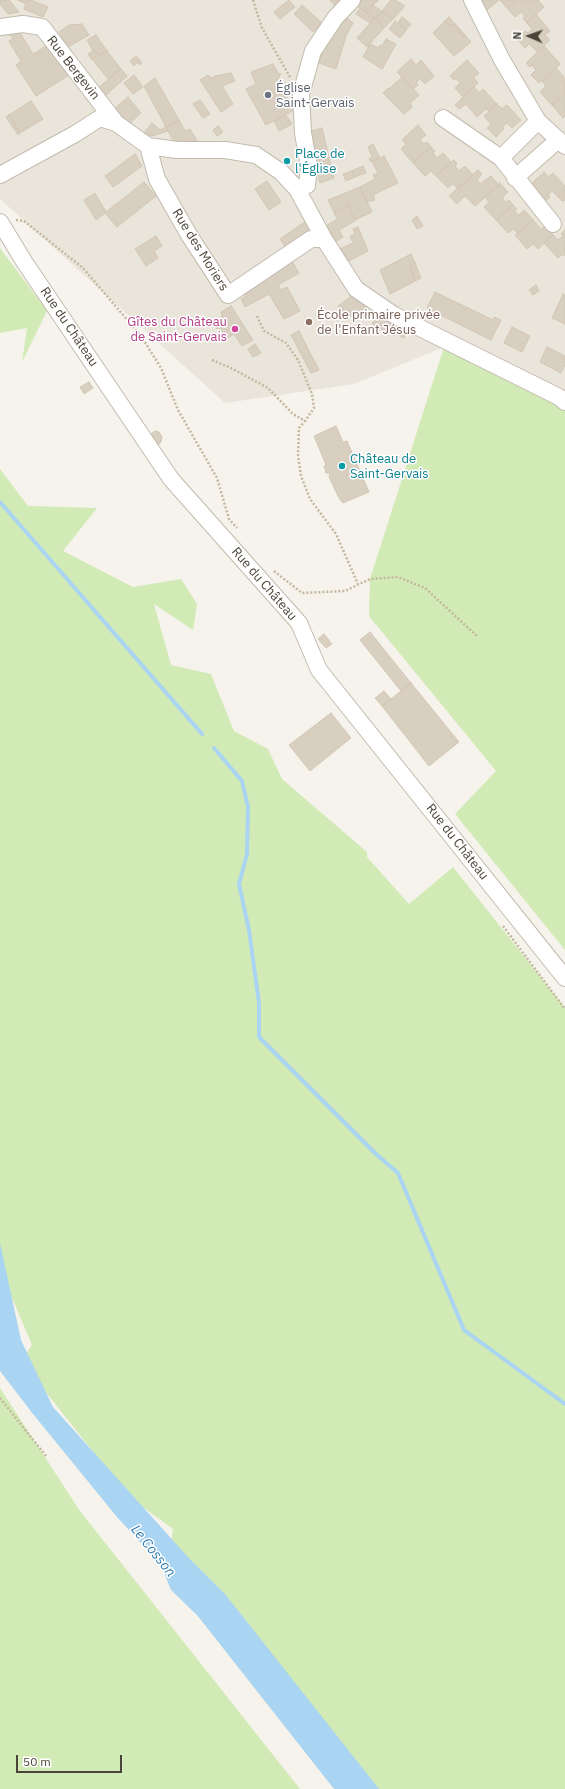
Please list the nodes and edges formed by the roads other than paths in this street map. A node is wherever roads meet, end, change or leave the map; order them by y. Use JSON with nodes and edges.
{"nodes":[{"id":1,"x":352,"y":0,"type":"edge"},
{"id":2,"x":472,"y":0,"type":"edge"},
{"id":3,"x":0,"y":27,"type":"edge"},
{"id":4,"x":442,"y":118,"type":"dead end"},
{"id":5,"x":538,"y":121,"type":"junction"},
{"id":6,"x":116,"y":123,"type":"junction"},
{"id":7,"x":561,"y":144,"type":"edge"},
{"id":8,"x":148,"y":146,"type":"junction"},
{"id":9,"x":501,"y":158,"type":"junction"},
{"id":10,"x":0,"y":175,"type":"edge"},
{"id":11,"x":515,"y":178,"type":"junction"},
{"id":12,"x":297,"y":189,"type":"junction"},
{"id":13,"x":6,"y":221,"type":"edge"},
{"id":14,"x":553,"y":224,"type":"dead end"},
{"id":15,"x":324,"y":239,"type":"junction"},
{"id":16,"x":565,"y":402,"type":"edge"},
{"id":17,"x":565,"y":978,"type":"edge"}],
"edges":[{"from":1,"to":12,"type":"street"},
{"from":2,"to":5,"type":"street"},
{"from":3,"to":6,"type":"street","name":"Rue Bergevin"},
{"from":4,"to":9,"type":"street"},
{"from":5,"to":7,"type":"street"},
{"from":5,"to":9,"type":"street"},
{"from":6,"to":8,"type":"street"},
{"from":6,"to":10,"type":"street"},
{"from":7,"to":11,"type":"street"},
{"from":8,"to":12,"type":"street"},
{"from":8,"to":15,"type":"street","name":"Rue des Moriers"},
{"from":9,"to":11,"type":"street"},
{"from":11,"to":14,"type":"street"},
{"from":12,"to":15,"type":"street"},
{"from":13,"to":17,"type":"street","name":"Rue du Château"},
{"from":15,"to":16,"type":"street"}]}
